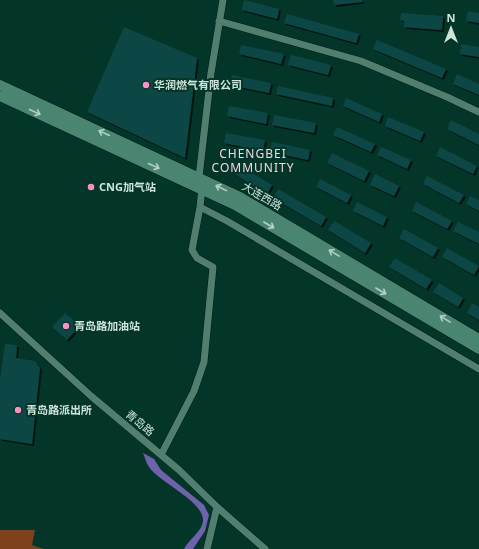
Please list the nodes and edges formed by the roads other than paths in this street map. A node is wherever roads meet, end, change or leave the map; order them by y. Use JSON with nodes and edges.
{"nodes":[{"id":1,"x":223,"y":0,"type":"edge"},
{"id":2,"x":219,"y":21,"type":"junction"},
{"id":3,"x":0,"y":85,"type":"edge"},
{"id":4,"x":0,"y":96,"type":"edge"},
{"id":5,"x":479,"y":112,"type":"edge"},
{"id":6,"x":199,"y":177,"type":"junction"},
{"id":7,"x":202,"y":188,"type":"junction"},
{"id":8,"x":200,"y":207,"type":"junction"},
{"id":9,"x":0,"y":314,"type":"edge"},
{"id":10,"x":0,"y":321,"type":"edge"},
{"id":11,"x":11,"y":323,"type":"junction"},
{"id":12,"x":479,"y":339,"type":"edge"},
{"id":13,"x":479,"y":349,"type":"edge"},
{"id":14,"x":479,"y":369,"type":"edge"},
{"id":15,"x":161,"y":455,"type":"junction"},
{"id":16,"x":217,"y":507,"type":"junction"},
{"id":17,"x":207,"y":549,"type":"edge"},
{"id":18,"x":266,"y":549,"type":"edge"}],
"edges":[{"from":1,"to":2,"type":"street"},
{"from":2,"to":5,"type":"street"},
{"from":2,"to":6,"type":"street"},
{"from":6,"to":3,"type":"main road","name":"大连西路","one_way":true},
{"from":4,"to":7,"type":"main road","name":"大连西路","one_way":true},
{"from":12,"to":6,"type":"main road","name":"大连西路","one_way":true},
{"from":7,"to":8,"type":"street"},
{"from":7,"to":13,"type":"main road","name":"大连西路","one_way":true},
{"from":8,"to":14,"type":"street"},
{"from":8,"to":15,"type":"street"},
{"from":9,"to":11,"type":"street","name":"青岛路"},
{"from":10,"to":11,"type":"street"},
{"from":11,"to":15,"type":"street","name":"青岛路"},
{"from":15,"to":16,"type":"street","name":"青岛路"},
{"from":16,"to":17,"type":"street"},
{"from":16,"to":18,"type":"street","name":"青岛路"}]}
